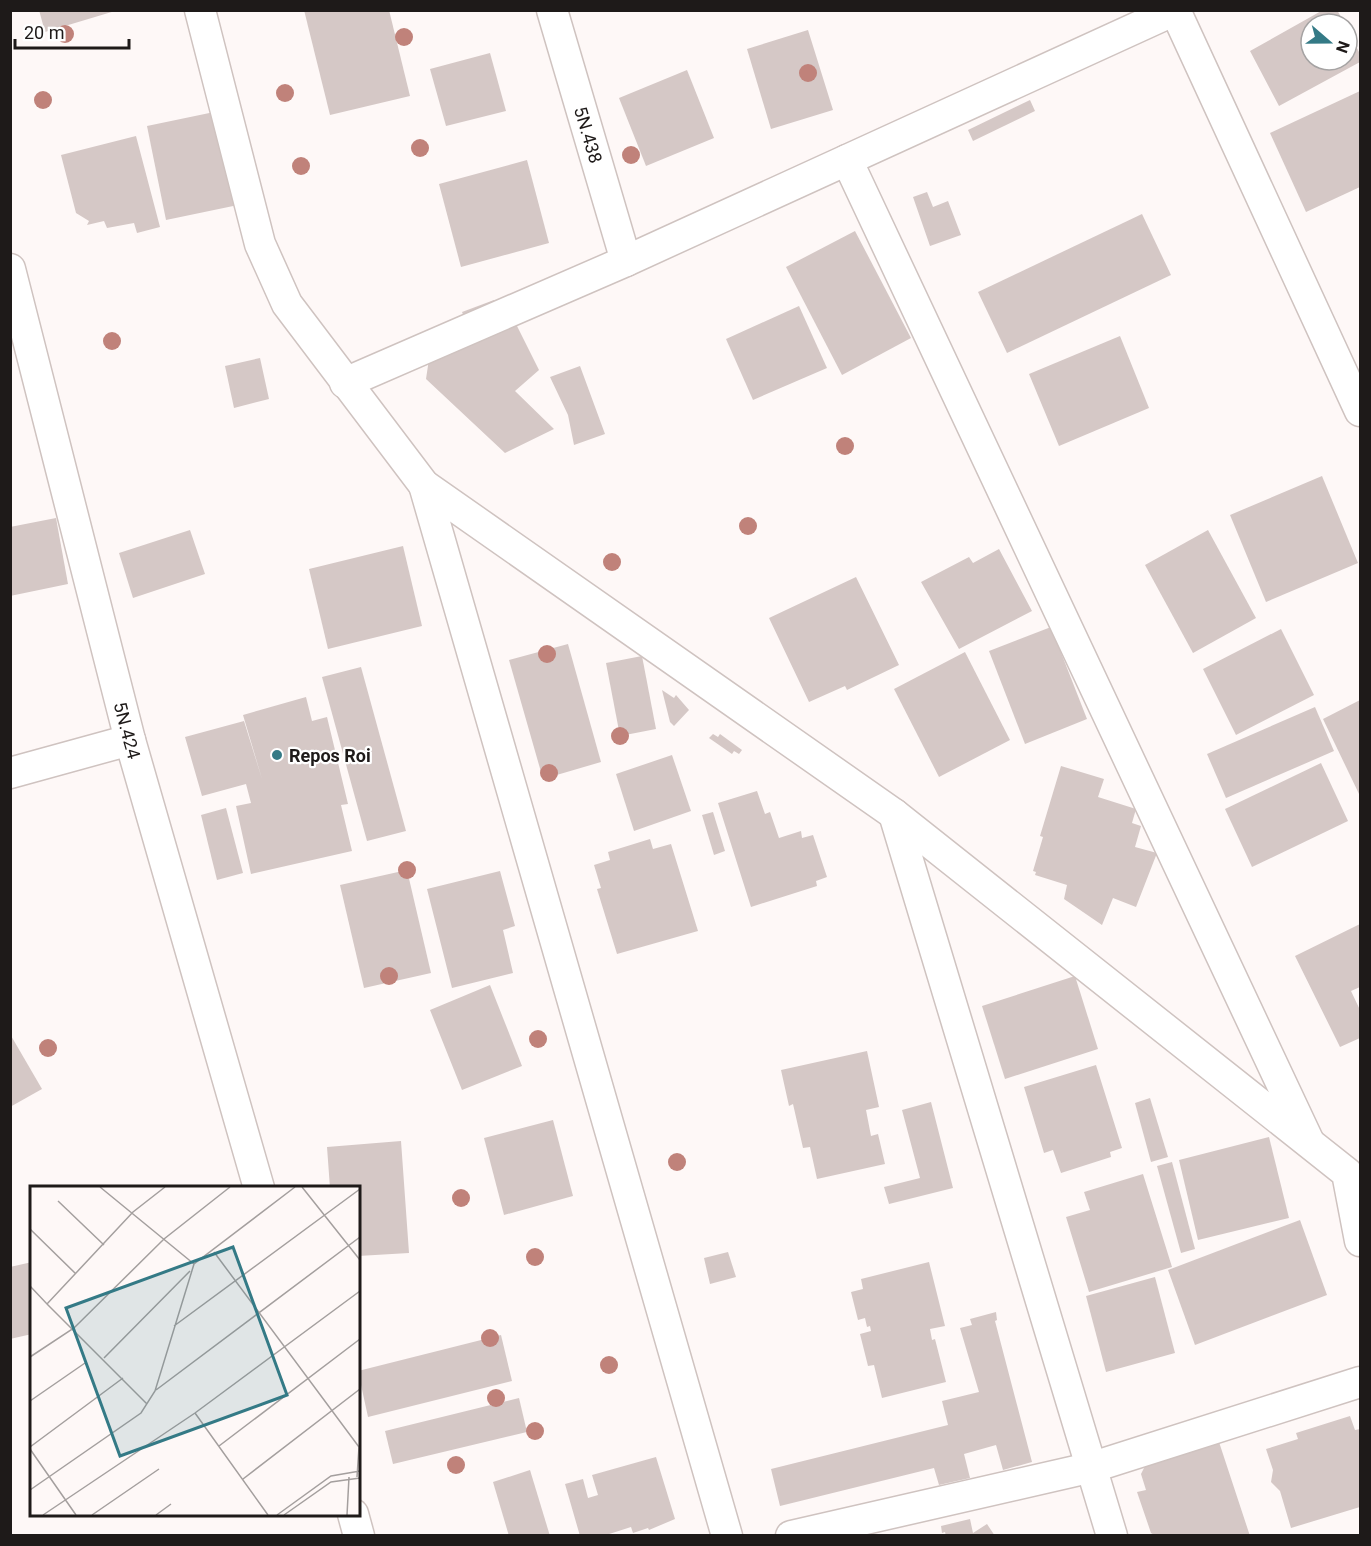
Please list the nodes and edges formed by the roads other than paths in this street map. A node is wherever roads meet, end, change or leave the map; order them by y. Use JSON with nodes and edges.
{"nodes":[{"id":1,"x":200,"y":10,"type":"edge"},
{"id":2,"x":552,"y":10,"type":"edge"},
{"id":3,"x":1175,"y":10,"type":"edge"},
{"id":4,"x":847,"y":160,"type":"junction"},
{"id":5,"x":626,"y":261,"type":"junction"},
{"id":6,"x":10,"y":269,"type":"edge"},
{"id":7,"x":345,"y":383,"type":"junction"},
{"id":8,"x":1360,"y":411,"type":"edge"},
{"id":9,"x":424,"y":485,"type":"junction"},
{"id":10,"x":130,"y":740,"type":"junction"},
{"id":11,"x":10,"y":773,"type":"edge"},
{"id":12,"x":894,"y":814,"type":"junction"},
{"id":13,"x":1311,"y":1147,"type":"junction"},
{"id":14,"x":1354,"y":1169,"type":"edge"},
{"id":15,"x":258,"y":1186,"type":"edge"},
{"id":16,"x":1360,"y":1241,"type":"edge"},
{"id":17,"x":1360,"y":1382,"type":"edge"},
{"id":18,"x":1093,"y":1467,"type":"junction"},
{"id":19,"x":353,"y":1516,"type":"edge"},
{"id":20,"x":359,"y":1536,"type":"edge"},
{"id":21,"x":727,"y":1536,"type":"edge"},
{"id":22,"x":791,"y":1536,"type":"edge"},
{"id":23,"x":1112,"y":1536,"type":"edge"}],
"edges":[{"from":1,"to":7,"type":"street"},
{"from":2,"to":5,"type":"street","name":"5N.438"},
{"from":3,"to":4,"type":"street"},
{"from":3,"to":8,"type":"street"},
{"from":4,"to":5,"type":"street"},
{"from":4,"to":13,"type":"street"},
{"from":5,"to":7,"type":"street"},
{"from":6,"to":10,"type":"street","name":"5N.424"},
{"from":7,"to":9,"type":"street"},
{"from":9,"to":12,"type":"street"},
{"from":9,"to":21,"type":"street"},
{"from":10,"to":11,"type":"street"},
{"from":10,"to":15,"type":"street","name":"5N.424"},
{"from":12,"to":13,"type":"street"},
{"from":12,"to":18,"type":"street"},
{"from":13,"to":14,"type":"street"},
{"from":14,"to":16,"type":"street"},
{"from":17,"to":18,"type":"street"},
{"from":18,"to":22,"type":"street"},
{"from":18,"to":23,"type":"street"},
{"from":19,"to":20,"type":"street"}]}
